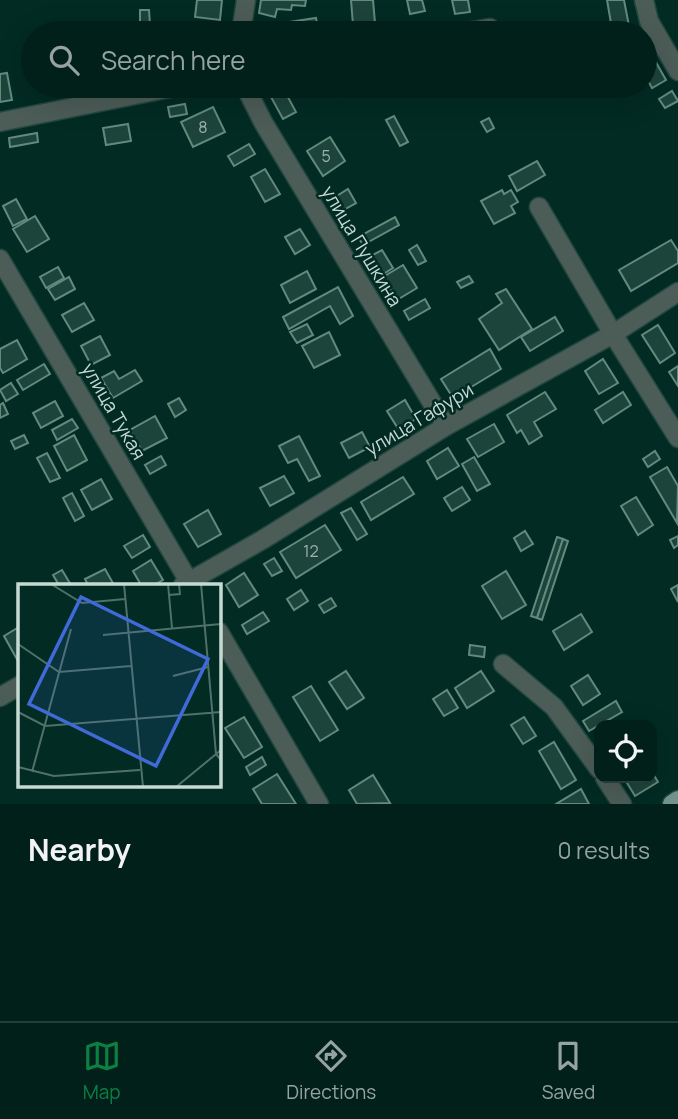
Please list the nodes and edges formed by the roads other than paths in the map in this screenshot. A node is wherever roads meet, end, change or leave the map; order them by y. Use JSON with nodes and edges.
{"nodes":[{"id":1,"x":246,"y":0,"type":"edge"},
{"id":2,"x":644,"y":0,"type":"edge"},
{"id":3,"x":243,"y":21,"type":"edge"},
{"id":4,"x":649,"y":21,"type":"edge"},
{"id":5,"x":657,"y":35,"type":"edge"},
{"id":6,"x":678,"y":71,"type":"edge"},
{"id":7,"x":120,"y":98,"type":"edge"},
{"id":8,"x":251,"y":98,"type":"edge"},
{"id":9,"x":0,"y":122,"type":"edge"},
{"id":10,"x":539,"y":207,"type":"dead end"},
{"id":11,"x":0,"y":259,"type":"edge"},
{"id":12,"x":678,"y":292,"type":"edge"},
{"id":13,"x":613,"y":334,"type":"junction"},
{"id":14,"x":446,"y":426,"type":"junction"},
{"id":15,"x":678,"y":438,"type":"edge"},
{"id":16,"x":188,"y":584,"type":"edge"},
{"id":17,"x":220,"y":634,"type":"edge"},
{"id":18,"x":502,"y":664,"type":"dead end"},
{"id":19,"x":18,"y":687,"type":"edge"},
{"id":20,"x":0,"y":697,"type":"edge"},
{"id":21,"x":594,"y":762,"type":"edge"},
{"id":22,"x":609,"y":783,"type":"edge"},
{"id":23,"x":678,"y":800,"type":"edge"},
{"id":24,"x":319,"y":804,"type":"edge"},
{"id":25,"x":622,"y":804,"type":"edge"},
{"id":26,"x":672,"y":804,"type":"edge"}],
"edges":[{"from":1,"to":3,"type":"street"},
{"from":2,"to":4,"type":"street"},
{"from":5,"to":6,"type":"street"},
{"from":7,"to":9,"type":"street"},
{"from":8,"to":14,"type":"street","name":"улица Пушкина"},
{"from":10,"to":13,"type":"street"},
{"from":11,"to":16,"type":"street","name":"улица Тукая"},
{"from":12,"to":13,"type":"street","name":"улица Гафури"},
{"from":13,"to":14,"type":"street","name":"улица Гафури"},
{"from":13,"to":15,"type":"street"},
{"from":14,"to":16,"type":"street","name":"улица Гафури"},
{"from":17,"to":24,"type":"street"},
{"from":18,"to":21,"type":"street"},
{"from":19,"to":20,"type":"street"},
{"from":22,"to":25,"type":"street"},
{"from":23,"to":26,"type":"main road"}]}
